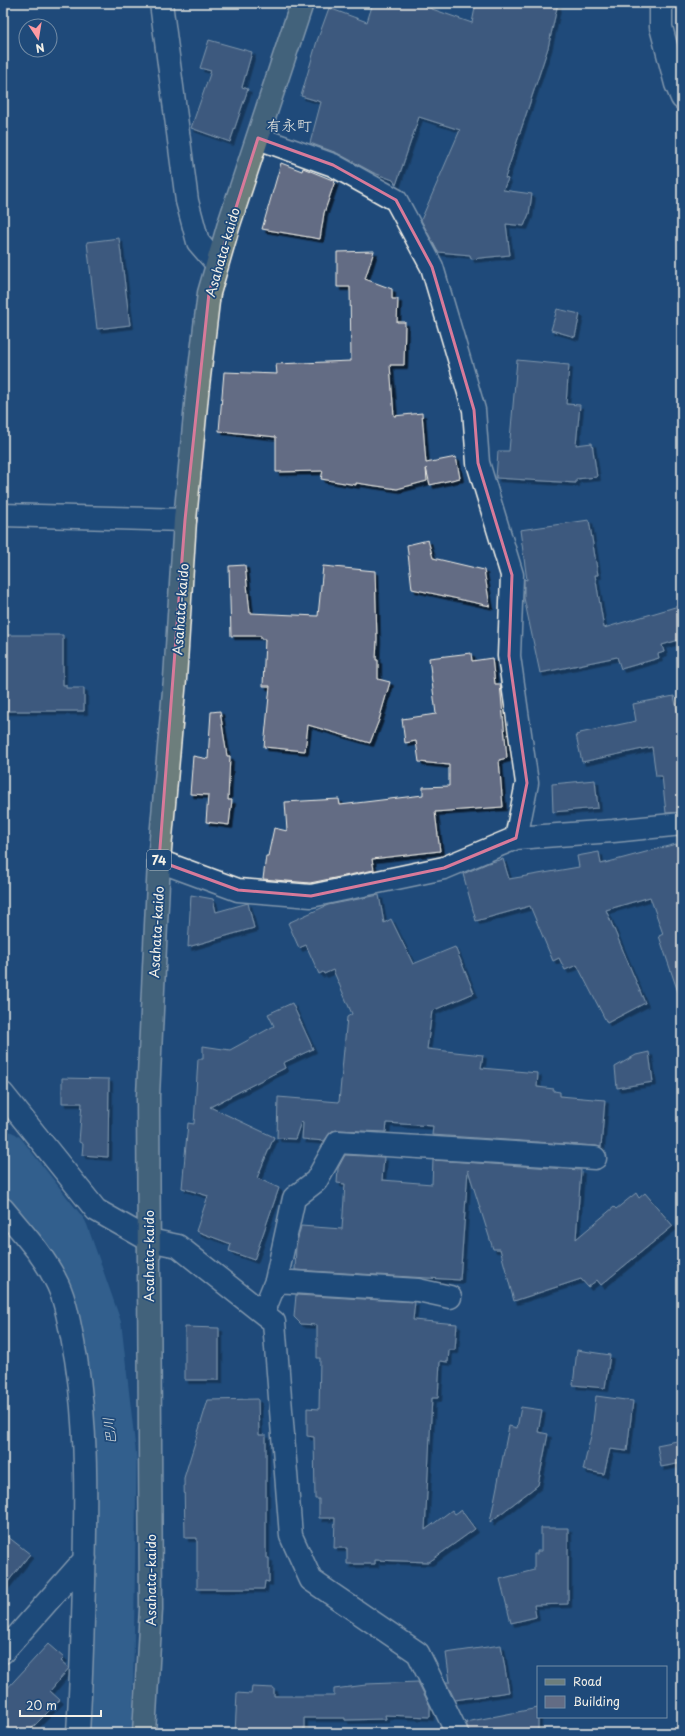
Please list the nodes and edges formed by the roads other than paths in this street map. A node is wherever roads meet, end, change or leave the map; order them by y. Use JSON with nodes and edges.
{"nodes":[{"id":1,"x":161,"y":3,"type":"edge"},
{"id":2,"x":302,"y":3,"type":"edge"},
{"id":3,"x":662,"y":3,"type":"edge"},
{"id":4,"x":682,"y":98,"type":"edge"},
{"id":5,"x":258,"y":138,"type":"junction"},
{"id":6,"x":217,"y":264,"type":"junction"},
{"id":7,"x":3,"y":515,"type":"edge"},
{"id":8,"x":185,"y":520,"type":"junction"},
{"id":9,"x":682,"y":824,"type":"edge"},
{"id":10,"x":516,"y":838,"type":"junction"},
{"id":11,"x":159,"y":861,"type":"junction"},
{"id":12,"x":3,"y":1094,"type":"edge"},
{"id":13,"x":595,"y":1158,"type":"dead end"},
{"id":14,"x":3,"y":1208,"type":"edge"},
{"id":15,"x":148,"y":1240,"type":"junction"},
{"id":16,"x":276,"y":1281,"type":"junction"},
{"id":17,"x":450,"y":1297,"type":"dead end"},
{"id":18,"x":263,"y":1313,"type":"junction"},
{"id":19,"x":85,"y":1559,"type":"junction"},
{"id":20,"x":3,"y":1652,"type":"edge"},
{"id":21,"x":78,"y":1733,"type":"edge"},
{"id":22,"x":144,"y":1733,"type":"edge"},
{"id":23,"x":457,"y":1733,"type":"edge"}],
"edges":[{"from":1,"to":6,"type":"street"},
{"from":2,"to":5,"type":"main road","name":"Asahata-kaido","number":"74"},
{"from":3,"to":4,"type":"street"},
{"from":5,"to":6,"type":"main road","name":"Asahata-kaido","number":"74"},
{"from":5,"to":10,"type":"street"},
{"from":6,"to":8,"type":"main road","name":"Asahata-kaido","number":"74"},
{"from":7,"to":8,"type":"street"},
{"from":8,"to":11,"type":"main road","name":"Asahata-kaido","number":"74"},
{"from":9,"to":10,"type":"street"},
{"from":10,"to":11,"type":"street"},
{"from":11,"to":15,"type":"main road","name":"Asahata-kaido","number":"74"},
{"from":12,"to":15,"type":"street"},
{"from":13,"to":16,"type":"street"},
{"from":14,"to":19,"type":"street"},
{"from":15,"to":18,"type":"street"},
{"from":15,"to":22,"type":"main road","name":"Asahata-kaido","number":"74"},
{"from":16,"to":17,"type":"street"},
{"from":16,"to":18,"type":"street"},
{"from":18,"to":23,"type":"street"},
{"from":19,"to":20,"type":"street"},
{"from":19,"to":21,"type":"street"}]}
